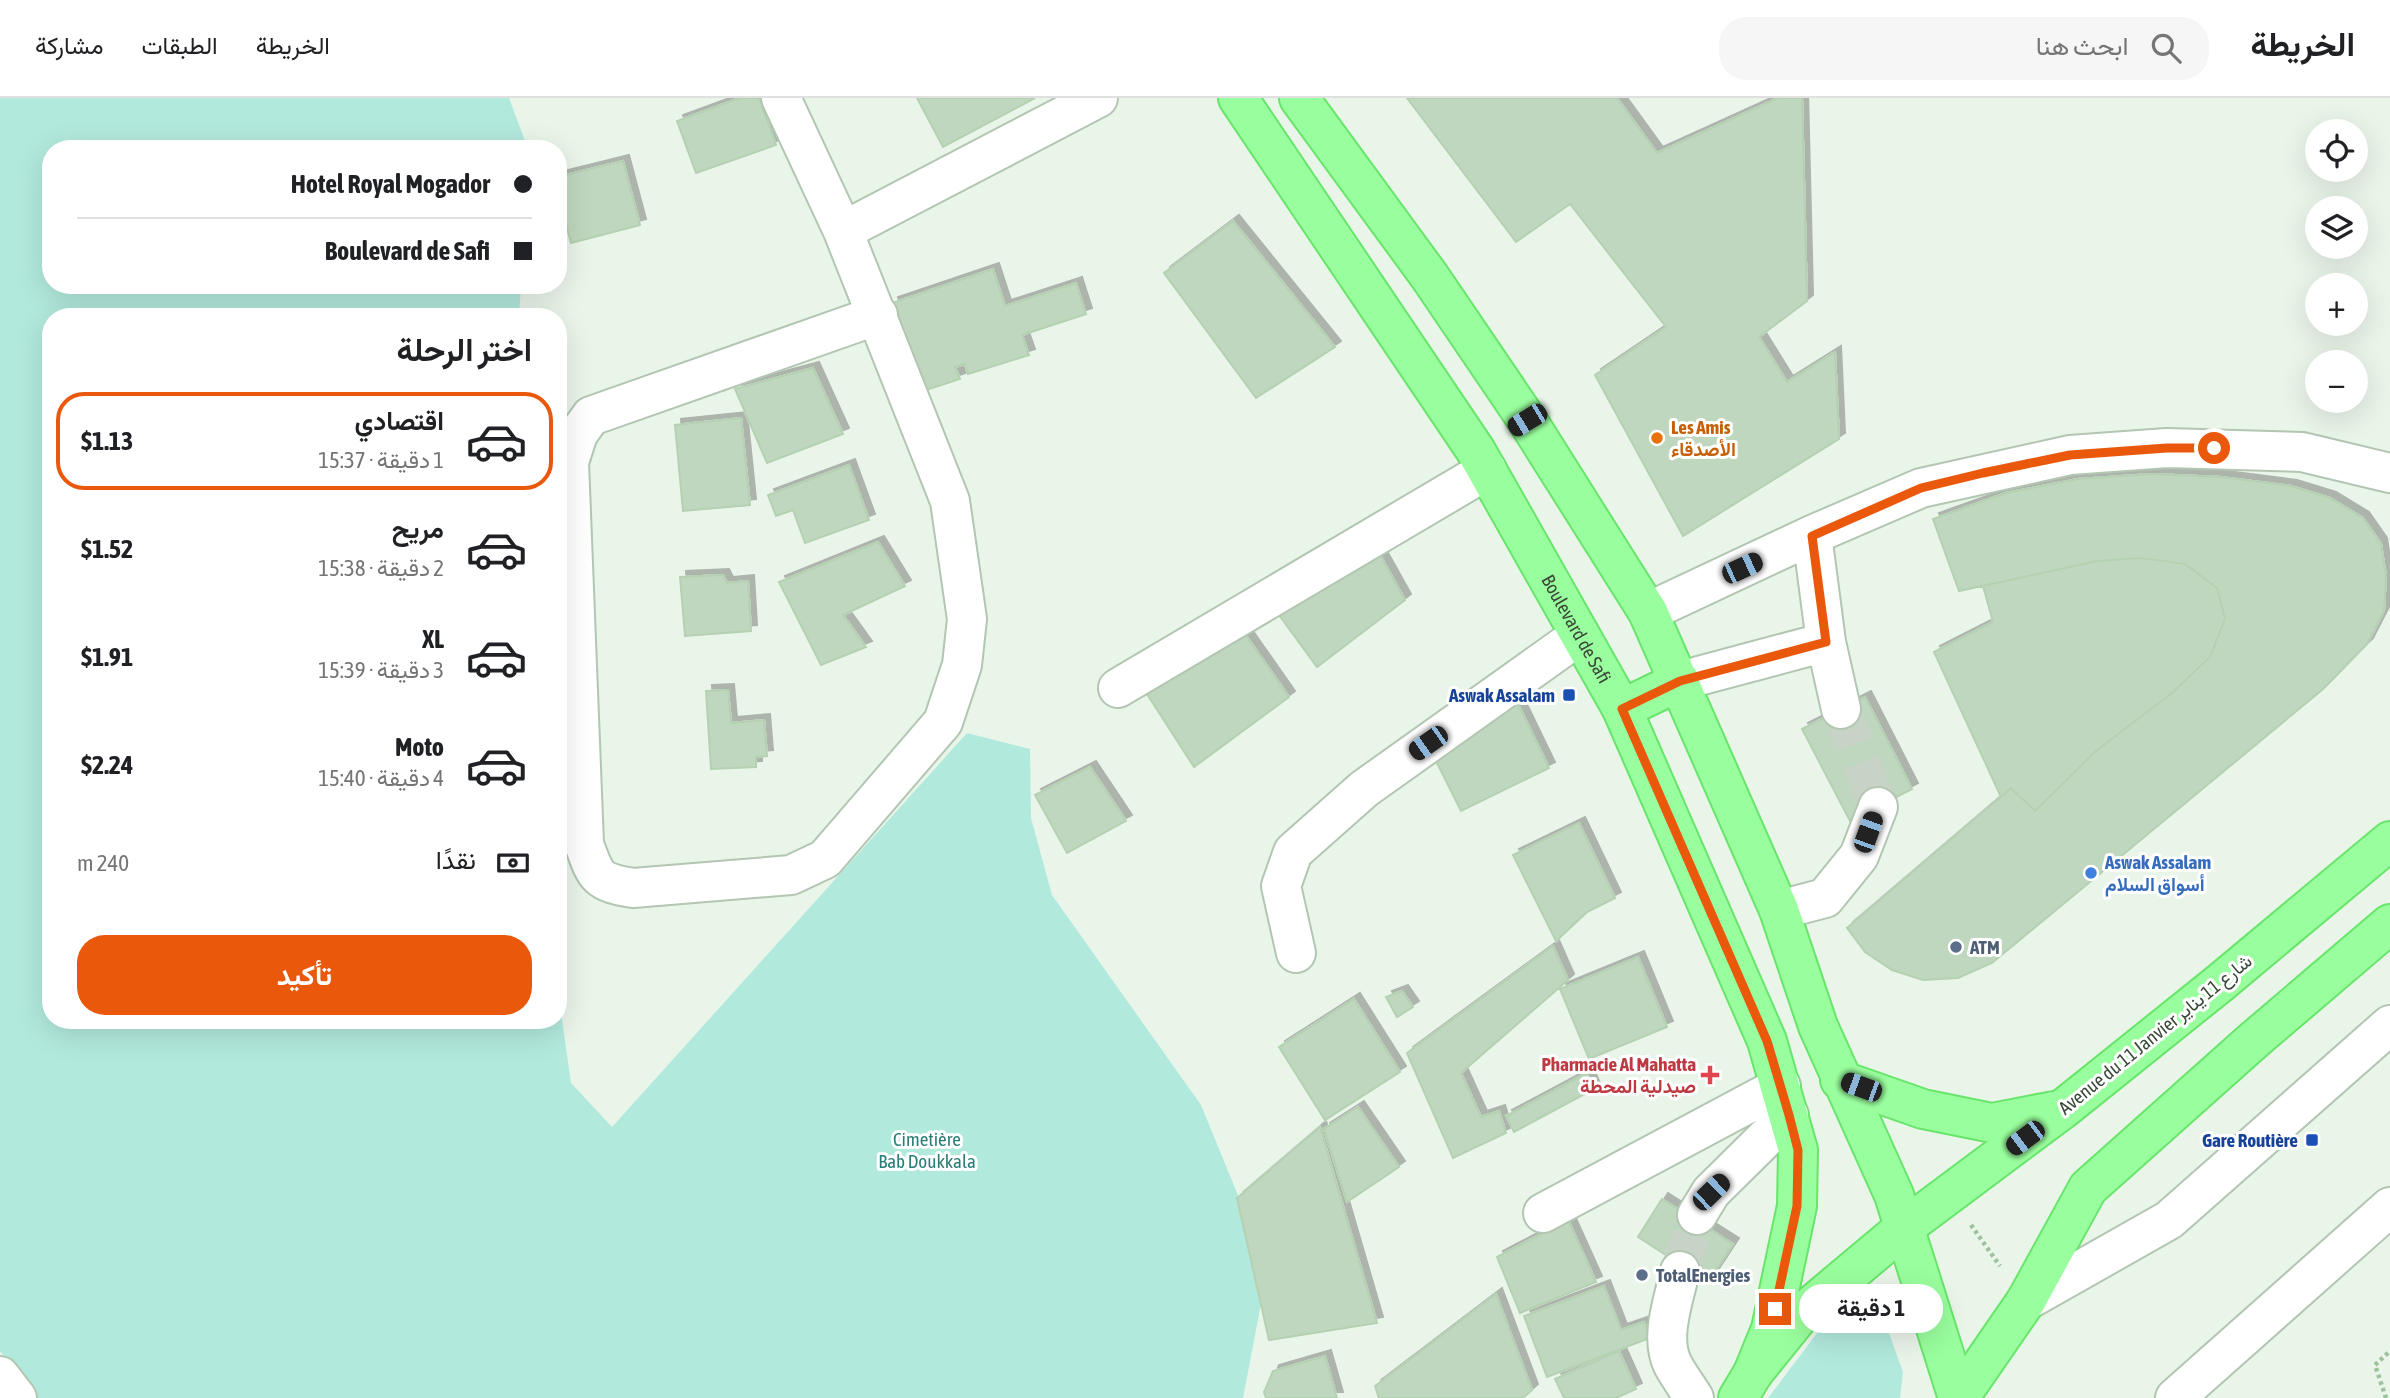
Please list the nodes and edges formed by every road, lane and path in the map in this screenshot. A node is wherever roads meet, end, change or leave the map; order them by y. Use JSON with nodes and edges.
{"nodes":[{"id":1,"x":781,"y":98,"type":"edge"},
{"id":2,"x":1098,"y":98,"type":"edge"},
{"id":3,"x":1238,"y":98,"type":"edge"},
{"id":4,"x":1299,"y":98,"type":"edge"},
{"id":5,"x":843,"y":231,"type":"junction"},
{"id":6,"x":878,"y":315,"type":"junction"},
{"id":7,"x":1527,"y":420,"type":"junction"},
{"id":8,"x":1481,"y":460,"type":"junction"},
{"id":9,"x":2390,"y":472,"type":"edge"},
{"id":10,"x":1812,"y":536,"type":"junction"},
{"id":11,"x":1648,"y":612,"type":"junction"},
{"id":12,"x":1580,"y":635,"type":"junction"},
{"id":13,"x":1826,"y":642,"type":"junction"},
{"id":14,"x":1680,"y":681,"type":"junction"},
{"id":15,"x":1118,"y":688,"type":"dead end"},
{"id":16,"x":1622,"y":709,"type":"junction"},
{"id":17,"x":1841,"y":709,"type":"tunnel mouth"},
{"id":18,"x":1878,"y":807,"type":"tunnel mouth"},
{"id":19,"x":2390,"y":841,"type":"edge"},
{"id":20,"x":1779,"y":910,"type":"junction"},
{"id":21,"x":2390,"y":924,"type":"edge"},
{"id":22,"x":1296,"y":953,"type":"dead end"},
{"id":23,"x":2390,"y":1025,"type":"edge"},
{"id":24,"x":1840,"y":1080,"type":"junction"},
{"id":25,"x":1785,"y":1100,"type":"junction"},
{"id":26,"x":2063,"y":1109,"type":"junction"},
{"id":27,"x":1948,"y":1195,"type":"junction"},
{"id":28,"x":2390,"y":1208,"type":"edge"},
{"id":29,"x":1544,"y":1213,"type":"dead end"},
{"id":30,"x":1697,"y":1216,"type":"tunnel mouth"},
{"id":31,"x":1905,"y":1227,"type":"junction"},
{"id":32,"x":1680,"y":1271,"type":"tunnel mouth"},
{"id":33,"x":2026,"y":1301,"type":"junction"},
{"id":34,"x":2390,"y":1351,"type":"edge"},
{"id":35,"x":0,"y":1376,"type":"edge"},
{"id":36,"x":1745,"y":1386,"type":"edge"},
{"id":37,"x":17,"y":1398,"type":"edge"},
{"id":38,"x":1694,"y":1398,"type":"edge"},
{"id":39,"x":1959,"y":1398,"type":"edge"},
{"id":40,"x":2175,"y":1398,"type":"edge"},
{"id":41,"x":2386,"y":1398,"type":"edge"}],
"edges":[{"from":1,"to":5,"type":"street"},
{"from":2,"to":5,"type":"street"},
{"from":3,"to":8,"type":"main road","name":"Boulevard de Safi"},
{"from":4,"to":7,"type":"main road"},
{"from":5,"to":6,"type":"street"},
{"from":6,"to":6,"type":"street"},
{"from":7,"to":8,"type":"main road"},
{"from":7,"to":11,"type":"main road"},
{"from":8,"to":12,"type":"main road","name":"Boulevard de Safi"},
{"from":8,"to":15,"type":"street"},
{"from":9,"to":10,"type":"street"},
{"from":10,"to":11,"type":"street"},
{"from":10,"to":13,"type":"street"},
{"from":11,"to":14,"type":"main road"},
{"from":12,"to":16,"type":"main road","name":"Boulevard de Safi"},
{"from":12,"to":22,"type":"street"},
{"from":13,"to":14,"type":"street"},
{"from":13,"to":17,"type":"street"},
{"from":14,"to":16,"type":"main road"},
{"from":14,"to":20,"type":"main road"},
{"from":16,"to":25,"type":"main road","name":"Boulevard de Safi"},
{"from":18,"to":20,"type":"street"},
{"from":19,"to":26,"type":"main road","name":"Avenue du 11 Janvier شارع 11 يناير"},
{"from":20,"to":24,"type":"main road"},
{"from":21,"to":33,"type":"main road"},
{"from":23,"to":33,"type":"street"},
{"from":24,"to":26,"type":"main road"},
{"from":24,"to":31,"type":"main road"},
{"from":25,"to":29,"type":"street"},
{"from":25,"to":30,"type":"street"},
{"from":25,"to":36,"type":"main road","name":"Boulevard de Safi"},
{"from":26,"to":27,"type":"main road","name":"Avenue du 11 Janvier شارع 11 يناير"},
{"from":27,"to":31,"type":"main road","name":"Avenue du 11 Janvier شارع 11 يناير"},
{"from":27,"to":33,"type":"path"},
{"from":28,"to":40,"type":"street"},
{"from":31,"to":36,"type":"main road","name":"Avenue du 11 Janvier شارع 11 يناير"},
{"from":31,"to":39,"type":"main road"},
{"from":32,"to":38,"type":"street"},
{"from":33,"to":39,"type":"main road"},
{"from":34,"to":41,"type":"path"},
{"from":35,"to":37,"type":"street"}]}
